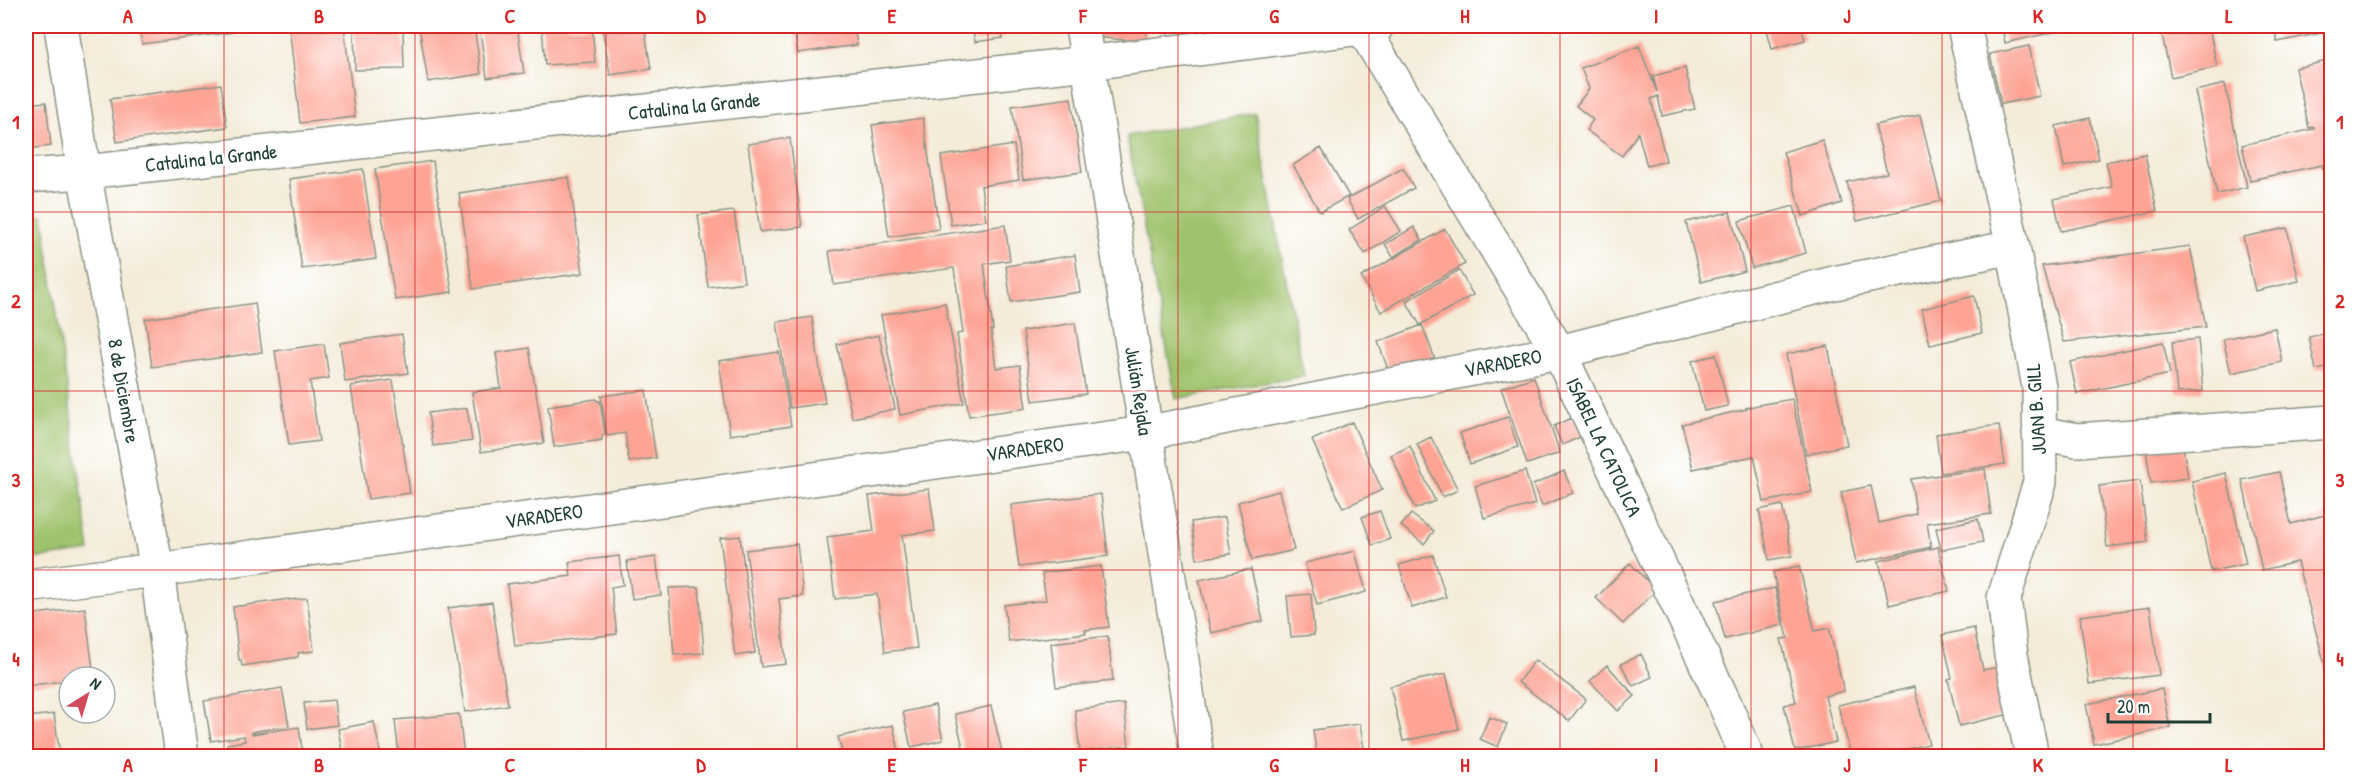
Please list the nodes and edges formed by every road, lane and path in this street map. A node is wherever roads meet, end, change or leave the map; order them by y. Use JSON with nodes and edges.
{"nodes":[{"id":1,"x":61,"y":26,"type":"edge"},
{"id":2,"x":1082,"y":26,"type":"edge"},
{"id":3,"x":1369,"y":26,"type":"edge"},
{"id":4,"x":1964,"y":26,"type":"edge"},
{"id":5,"x":1088,"y":63,"type":"junction"},
{"id":6,"x":84,"y":172,"type":"junction"},
{"id":7,"x":26,"y":177,"type":"edge"},
{"id":8,"x":2013,"y":247,"type":"junction"},
{"id":9,"x":1559,"y":352,"type":"junction"},
{"id":10,"x":2331,"y":422,"type":"edge"},
{"id":11,"x":1145,"y":433,"type":"junction"},
{"id":12,"x":2039,"y":433,"type":"junction"},
{"id":13,"x":157,"y":570,"type":"junction"},
{"id":14,"x":26,"y":586,"type":"edge"},
{"id":15,"x":182,"y":756,"type":"edge"},
{"id":16,"x":1197,"y":756,"type":"edge"},
{"id":17,"x":1747,"y":756,"type":"edge"},
{"id":18,"x":2032,"y":756,"type":"edge"}],
"edges":[{"from":1,"to":6,"type":"street","name":"8 de Diciembre"},
{"from":2,"to":5,"type":"street","name":"Julián Rejala"},
{"from":3,"to":5,"type":"street","name":"Catalina la Grande"},
{"from":3,"to":9,"type":"street","name":"ISABEL LA CATOLICA"},
{"from":4,"to":8,"type":"street","name":"JUAN B. GILL"},
{"from":5,"to":6,"type":"street","name":"Catalina la Grande"},
{"from":5,"to":11,"type":"street","name":"Julián Rejala"},
{"from":6,"to":7,"type":"street","name":"Catalina la Grande"},
{"from":6,"to":13,"type":"street","name":"8 de Diciembre"},
{"from":8,"to":9,"type":"street","name":"VARADERO"},
{"from":8,"to":12,"type":"street","name":"JUAN B. GILL"},
{"from":9,"to":11,"type":"street","name":"VARADERO"},
{"from":9,"to":17,"type":"street","name":"ISABEL LA CATOLICA"},
{"from":10,"to":12,"type":"street"},
{"from":11,"to":13,"type":"street","name":"VARADERO"},
{"from":11,"to":16,"type":"street","name":"Julián Rejala"},
{"from":12,"to":18,"type":"street","name":"JUAN B. GILL"},
{"from":13,"to":14,"type":"street","name":"VARADERO"},
{"from":13,"to":15,"type":"street","name":"8 de Diciembre"}]}
